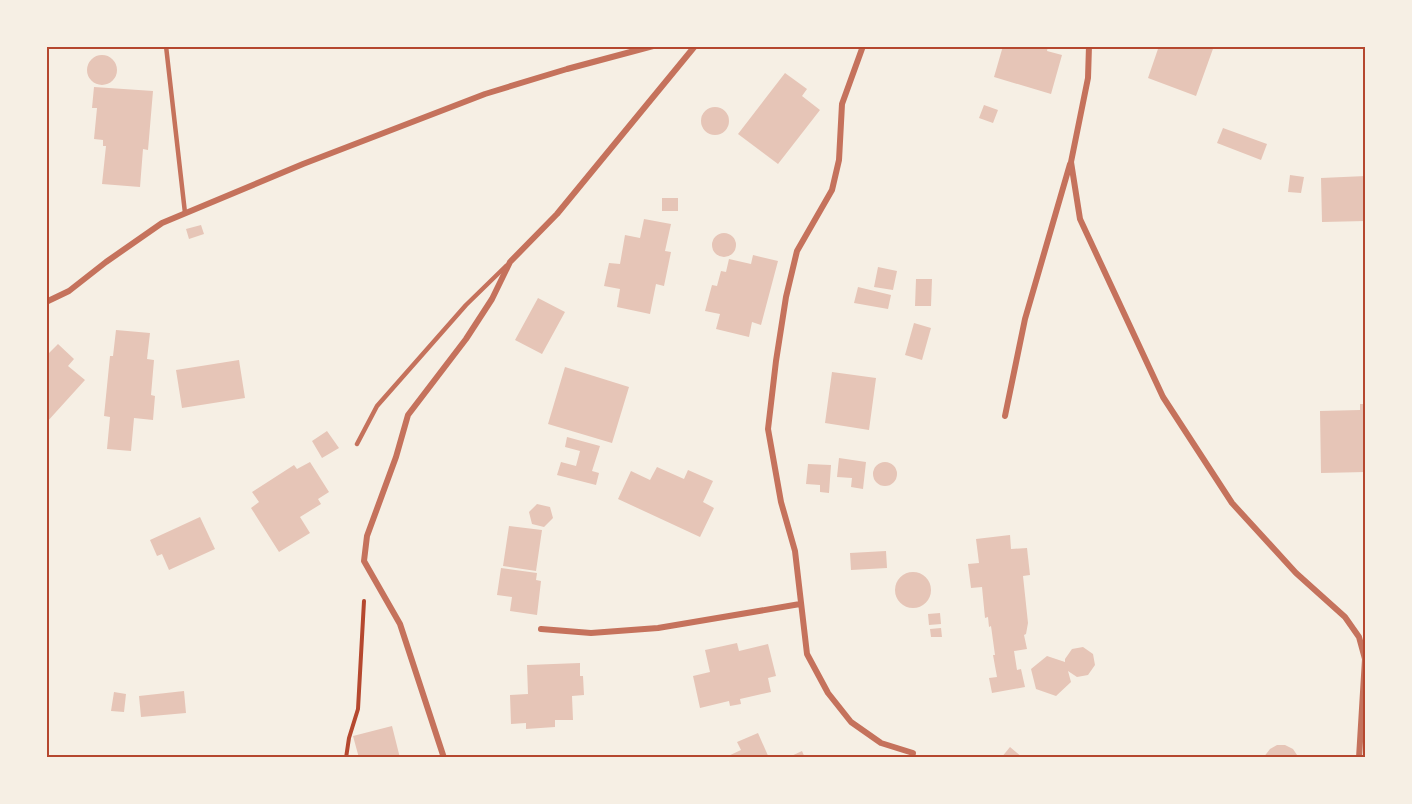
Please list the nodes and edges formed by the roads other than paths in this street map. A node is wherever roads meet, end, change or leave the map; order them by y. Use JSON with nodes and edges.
{"nodes":[{"id":1,"x":166,"y":46,"type":"edge"},
{"id":2,"x":653,"y":46,"type":"edge"},
{"id":3,"x":694,"y":46,"type":"edge"},
{"id":4,"x":863,"y":46,"type":"edge"},
{"id":5,"x":1089,"y":46,"type":"edge"},
{"id":6,"x":1071,"y":162,"type":"junction"},
{"id":7,"x":185,"y":213,"type":"junction"},
{"id":8,"x":510,"y":262,"type":"junction"},
{"id":9,"x":46,"y":302,"type":"edge"},
{"id":10,"x":1005,"y":416,"type":"dead end"},
{"id":11,"x":357,"y":444,"type":"dead end"},
{"id":12,"x":800,"y":604,"type":"junction"},
{"id":13,"x":541,"y":629,"type":"dead end"},
{"id":14,"x":444,"y":758,"type":"edge"},
{"id":15,"x":912,"y":758,"type":"edge"},
{"id":16,"x":1359,"y":758,"type":"edge"}],
"edges":[{"from":1,"to":7,"type":"lane"},
{"from":2,"to":7,"type":"street"},
{"from":3,"to":8,"type":"street"},
{"from":4,"to":12,"type":"street"},
{"from":5,"to":6,"type":"street"},
{"from":6,"to":10,"type":"street"},
{"from":6,"to":16,"type":"street"},
{"from":7,"to":9,"type":"street"},
{"from":8,"to":11,"type":"lane"},
{"from":8,"to":14,"type":"street"},
{"from":12,"to":13,"type":"street"},
{"from":12,"to":15,"type":"street"}]}
